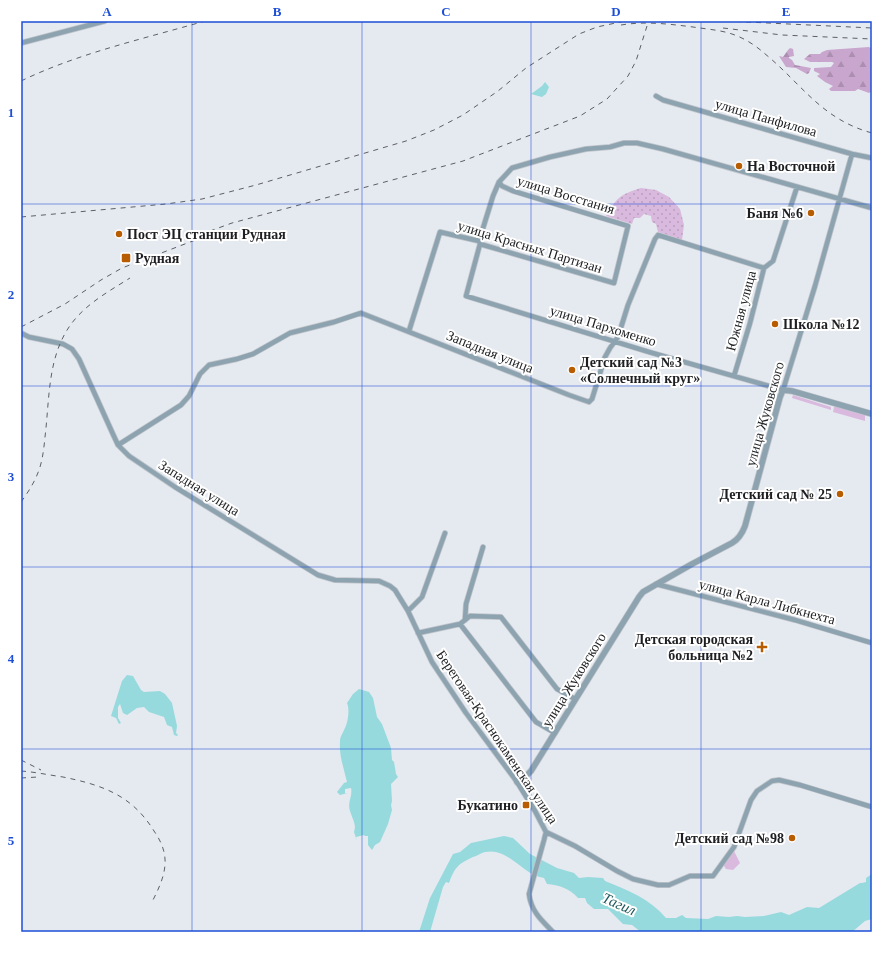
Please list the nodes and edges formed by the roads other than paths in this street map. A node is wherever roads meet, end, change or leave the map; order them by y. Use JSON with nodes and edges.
{"nodes":[{"id":1,"x":105,"y":21,"type":"edge"},
{"id":2,"x":21,"y":43,"type":"edge"},
{"id":3,"x":656,"y":96,"type":"dead end"},
{"id":4,"x":852,"y":154,"type":"junction"},
{"id":5,"x":872,"y":158,"type":"edge"},
{"id":6,"x":499,"y":182,"type":"junction"},
{"id":7,"x":796,"y":188,"type":"junction"},
{"id":8,"x":840,"y":200,"type":"junction"},
{"id":9,"x":872,"y":208,"type":"edge"},
{"id":10,"x":479,"y":243,"type":"junction"},
{"id":11,"x":764,"y":268,"type":"junction"},
{"id":12,"x":614,"y":283,"type":"joint"},
{"id":13,"x":409,"y":331,"type":"junction"},
{"id":14,"x":21,"y":333,"type":"edge"},
{"id":15,"x":615,"y":342,"type":"junction"},
{"id":16,"x":734,"y":376,"type":"junction"},
{"id":17,"x":783,"y":390,"type":"junction"},
{"id":18,"x":872,"y":414,"type":"edge"},
{"id":19,"x":118,"y":445,"type":"junction"},
{"id":20,"x":445,"y":533,"type":"dead end"},
{"id":21,"x":483,"y":547,"type":"dead end"},
{"id":22,"x":656,"y":584,"type":"junction"},
{"id":23,"x":408,"y":611,"type":"junction"},
{"id":24,"x":465,"y":620,"type":"junction"},
{"id":25,"x":460,"y":624,"type":"junction"},
{"id":26,"x":418,"y":633,"type":"junction"},
{"id":27,"x":872,"y":643,"type":"edge"},
{"id":28,"x":575,"y":699,"type":"junction"},
{"id":29,"x":555,"y":733,"type":"junction"},
{"id":30,"x":517,"y":782,"type":"junction"},
{"id":31,"x":872,"y":807,"type":"edge"},
{"id":32,"x":546,"y":832,"type":"junction"},
{"id":33,"x":553,"y":932,"type":"edge"}],
"edges":[{"from":1,"to":2,"type":"street"},
{"from":3,"to":4,"type":"street","name":"улица Панфилова"},
{"from":4,"to":5,"type":"street","name":"улица Панфилова"},
{"from":4,"to":8,"type":"street","name":"улица Жуковского"},
{"from":6,"to":7,"type":"street"},
{"from":6,"to":10,"type":"street"},
{"from":6,"to":12,"type":"street","name":"улица Восстания"},
{"from":7,"to":8,"type":"street"},
{"from":7,"to":11,"type":"street","name":"Южная улица"},
{"from":8,"to":9,"type":"street"},
{"from":8,"to":17,"type":"street","name":"улица Жуковского"},
{"from":10,"to":12,"type":"street","name":"улица Красных Партизан"},
{"from":10,"to":13,"type":"street","name":"улица Красных Партизан"},
{"from":10,"to":15,"type":"street","name":"улица Пархоменко"},
{"from":11,"to":15,"type":"street"},
{"from":11,"to":16,"type":"street","name":"Южная улица"},
{"from":13,"to":15,"type":"street","name":"Западная улица"},
{"from":13,"to":19,"type":"street","name":"Западная улица"},
{"from":14,"to":19,"type":"street","name":"Западная улица"},
{"from":15,"to":16,"type":"street","name":"улица Пархоменко"},
{"from":16,"to":17,"type":"street","name":"улица Пархоменко"},
{"from":17,"to":18,"type":"street","name":"улица Пархоменко"},
{"from":17,"to":22,"type":"street","name":"улица Жуковского"},
{"from":19,"to":23,"type":"street","name":"Западная улица"},
{"from":20,"to":23,"type":"street"},
{"from":21,"to":24,"type":"street"},
{"from":22,"to":27,"type":"street","name":"улица Карла Либкнехта"},
{"from":22,"to":28,"type":"street","name":"улица Жуковского"},
{"from":23,"to":26,"type":"street","name":"Береговая-Краснокаменская улица"},
{"from":24,"to":25,"type":"street"},
{"from":24,"to":28,"type":"street"},
{"from":25,"to":26,"type":"street"},
{"from":25,"to":29,"type":"street"},
{"from":26,"to":30,"type":"street","name":"Береговая-Краснокаменская улица"},
{"from":28,"to":29,"type":"street","name":"улица Жуковского"},
{"from":29,"to":30,"type":"street","name":"улица Жуковского"},
{"from":30,"to":32,"type":"street","name":"Береговая-Краснокаменская улица"},
{"from":31,"to":32,"type":"street","name":"Береговая-Краснокаменская улица"},
{"from":32,"to":33,"type":"street"}]}
